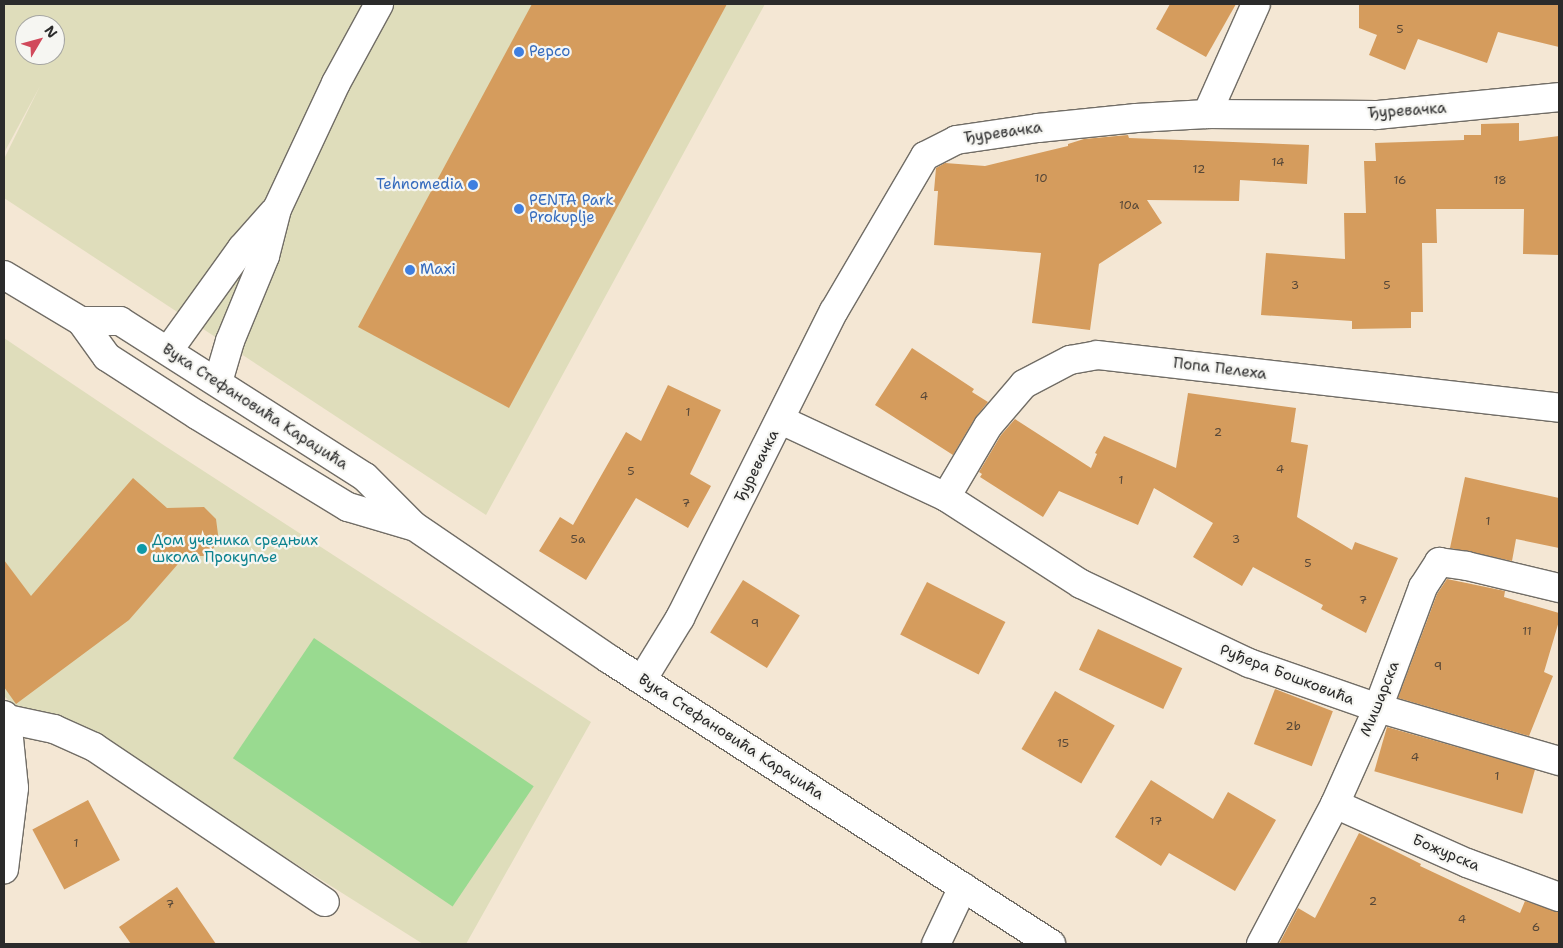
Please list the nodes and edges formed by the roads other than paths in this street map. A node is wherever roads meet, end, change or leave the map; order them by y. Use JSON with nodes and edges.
{"nodes":[{"id":1,"x":379,"y":4,"type":"edge"},
{"id":2,"x":1256,"y":4,"type":"edge"},
{"id":3,"x":1559,"y":98,"type":"edge"},
{"id":4,"x":1207,"y":114,"type":"junction"},
{"id":5,"x":277,"y":209,"type":"junction"},
{"id":6,"x":4,"y":275,"type":"edge"},
{"id":7,"x":81,"y":321,"type":"junction"},
{"id":8,"x":168,"y":351,"type":"junction"},
{"id":9,"x":218,"y":382,"type":"junction"},
{"id":10,"x":1559,"y":408,"type":"edge"},
{"id":11,"x":781,"y":420,"type":"junction"},
{"id":12,"x":946,"y":497,"type":"junction"},
{"id":13,"x":414,"y":526,"type":"junction"},
{"id":14,"x":1559,"y":588,"type":"edge"},
{"id":15,"x":642,"y":680,"type":"junction"},
{"id":16,"x":1378,"y":708,"type":"junction"},
{"id":17,"x":5,"y":717,"type":"edge"},
{"id":18,"x":1559,"y":761,"type":"edge"},
{"id":19,"x":1335,"y":804,"type":"junction"},
{"id":20,"x":4,"y":869,"type":"edge"},
{"id":21,"x":963,"y":887,"type":"junction"},
{"id":22,"x":1559,"y":897,"type":"edge"},
{"id":23,"x":325,"y":902,"type":"dead end"},
{"id":24,"x":936,"y":944,"type":"edge"},
{"id":25,"x":1051,"y":944,"type":"edge"},
{"id":26,"x":1261,"y":944,"type":"edge"}],
"edges":[{"from":1,"to":5,"type":"street"},
{"from":2,"to":4,"type":"street"},
{"from":3,"to":4,"type":"street","name":"Ђуревачка"},
{"from":4,"to":11,"type":"street","name":"Ђуревачка"},
{"from":5,"to":8,"type":"street"},
{"from":5,"to":9,"type":"street"},
{"from":6,"to":7,"type":"street","name":"Вука Стефановића Караџића"},
{"from":7,"to":8,"type":"street","name":"Вука Стефановића Караџића"},
{"from":7,"to":13,"type":"street","name":"Вука Стефановића Караџића"},
{"from":8,"to":9,"type":"street","name":"Вука Стефановића Караџића"},
{"from":9,"to":13,"type":"street","name":"Вука Стефановића Караџића"},
{"from":10,"to":12,"type":"street","name":"Попа Пелеха"},
{"from":11,"to":12,"type":"street","name":"Руђера Бошковића"},
{"from":11,"to":15,"type":"street","name":"Ђуревачка"},
{"from":12,"to":16,"type":"street","name":"Руђера Бошковића"},
{"from":13,"to":15,"type":"street","name":"Вука Стефановића Караџића"},
{"from":14,"to":16,"type":"street","name":"Мишарска"},
{"from":15,"to":21,"type":"street","name":"Вука Стефановића Караџића"},
{"from":16,"to":18,"type":"street","name":"Руђера Бошковића"},
{"from":16,"to":19,"type":"street","name":"Мишарска"},
{"from":17,"to":20,"type":"street"},
{"from":17,"to":23,"type":"street"},
{"from":19,"to":22,"type":"street","name":"Божурска"},
{"from":19,"to":26,"type":"street","name":"Мишарска"},
{"from":21,"to":24,"type":"street"},
{"from":21,"to":25,"type":"street","name":"Вука Стефановића Караџића"}]}
